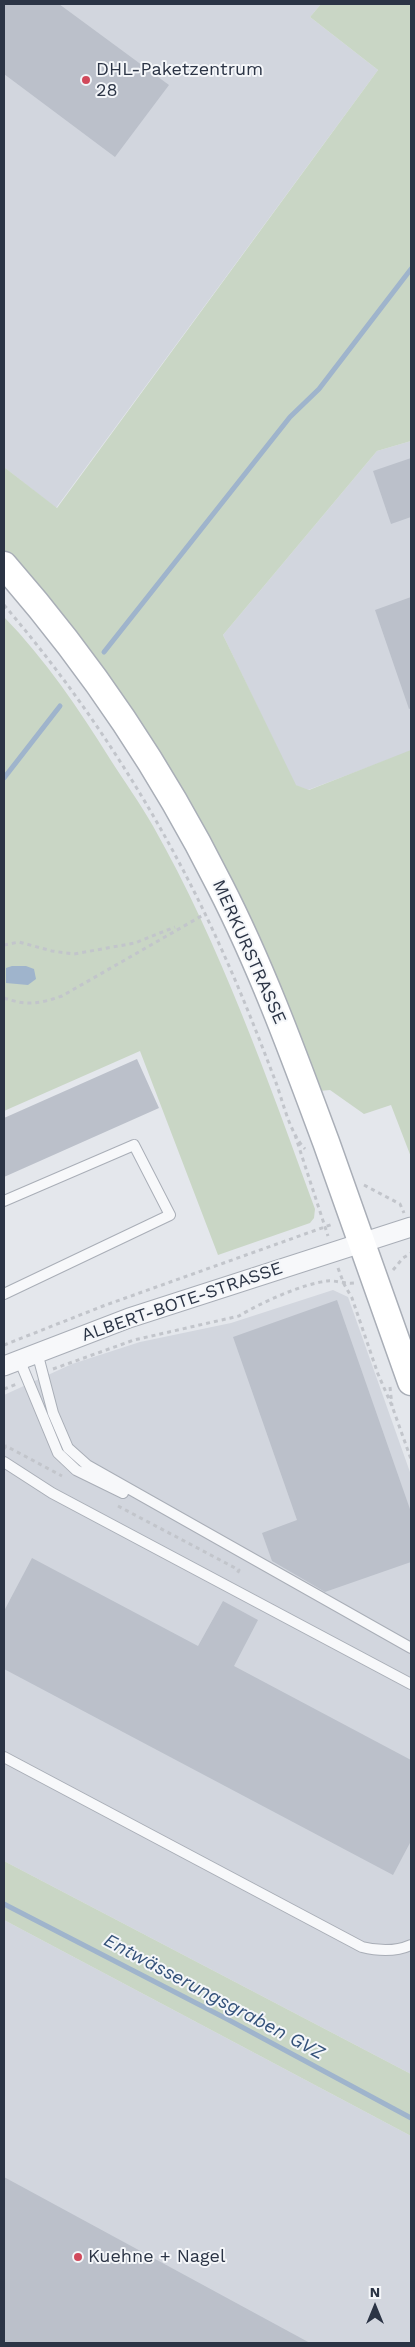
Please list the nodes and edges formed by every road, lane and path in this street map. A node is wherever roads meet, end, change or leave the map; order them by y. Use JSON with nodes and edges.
{"nodes":[{"id":1,"x":4,"y":565,"type":"edge"},
{"id":2,"x":4,"y":605,"type":"edge"},
{"id":3,"x":228,"y":902,"type":"junction"},
{"id":4,"x":205,"y":914,"type":"junction"},
{"id":5,"x":185,"y":924,"type":"junction"},
{"id":6,"x":4,"y":945,"type":"edge"},
{"id":7,"x":4,"y":998,"type":"edge"},
{"id":8,"x":292,"y":1125,"type":"dead end"},
{"id":9,"x":356,"y":1181,"type":"dead end"},
{"id":10,"x":4,"y":1201,"type":"edge"},
{"id":11,"x":353,"y":1217,"type":"junction"},
{"id":12,"x":411,"y":1227,"type":"edge"},
{"id":13,"x":362,"y":1243,"type":"junction"},
{"id":14,"x":374,"y":1277,"type":"junction"},
{"id":15,"x":4,"y":1294,"type":"edge"},
{"id":16,"x":4,"y":1345,"type":"edge"},
{"id":17,"x":37,"y":1352,"type":"junction"},
{"id":18,"x":12,"y":1362,"type":"edge"},
{"id":19,"x":43,"y":1373,"type":"junction"},
{"id":20,"x":28,"y":1379,"type":"junction"},
{"id":21,"x":411,"y":1382,"type":"edge"},
{"id":22,"x":4,"y":1389,"type":"edge"},
{"id":23,"x":392,"y":1406,"type":"dead end"},
{"id":24,"x":4,"y":1447,"type":"edge"},
{"id":25,"x":411,"y":1459,"type":"edge"},
{"id":26,"x":4,"y":1462,"type":"edge"},
{"id":27,"x":66,"y":1478,"type":"dead end"},
{"id":28,"x":110,"y":1501,"type":"dead end"},
{"id":29,"x":205,"y":1533,"type":"junction"},
{"id":30,"x":230,"y":1588,"type":"junction"},
{"id":31,"x":411,"y":1648,"type":"edge"},
{"id":32,"x":411,"y":1684,"type":"edge"},
{"id":33,"x":4,"y":1758,"type":"edge"},
{"id":34,"x":411,"y":1945,"type":"edge"}],
"edges":[{"from":1,"to":3,"type":"street","name":"MERKURSTRASSE"},
{"from":2,"to":4,"type":"path"},
{"from":3,"to":4,"type":"path"},
{"from":3,"to":11,"type":"street","name":"MERKURSTRASSE"},
{"from":4,"to":5,"type":"path"},
{"from":4,"to":8,"type":"path"},
{"from":5,"to":6,"type":"path"},
{"from":5,"to":7,"type":"path"},
{"from":9,"to":12,"type":"path"},
{"from":10,"to":15,"type":"lane"},
{"from":11,"to":13,"type":"street","name":"MERKURSTRASSE"},
{"from":11,"to":16,"type":"path"},
{"from":12,"to":13,"type":"street","name":"ALBERT-BOTE-STRASSE"},
{"from":13,"to":14,"type":"street","name":"MERKURSTRASSE"},
{"from":13,"to":17,"type":"street","name":"ALBERT-BOTE-STRASSE"},
{"from":14,"to":19,"type":"path"},
{"from":14,"to":21,"type":"street","name":"MERKURSTRASSE"},
{"from":17,"to":18,"type":"street","name":"ALBERT-BOTE-STRASSE"},
{"from":17,"to":19,"type":"lane"},
{"from":18,"to":20,"type":"lane"},
{"from":19,"to":29,"type":"lane"},
{"from":20,"to":22,"type":"path"},
{"from":20,"to":29,"type":"lane"},
{"from":23,"to":25,"type":"path"},
{"from":24,"to":27,"type":"path"},
{"from":26,"to":30,"type":"lane"},
{"from":28,"to":30,"type":"path"},
{"from":29,"to":31,"type":"lane"},
{"from":30,"to":32,"type":"lane"},
{"from":33,"to":34,"type":"lane"}]}
